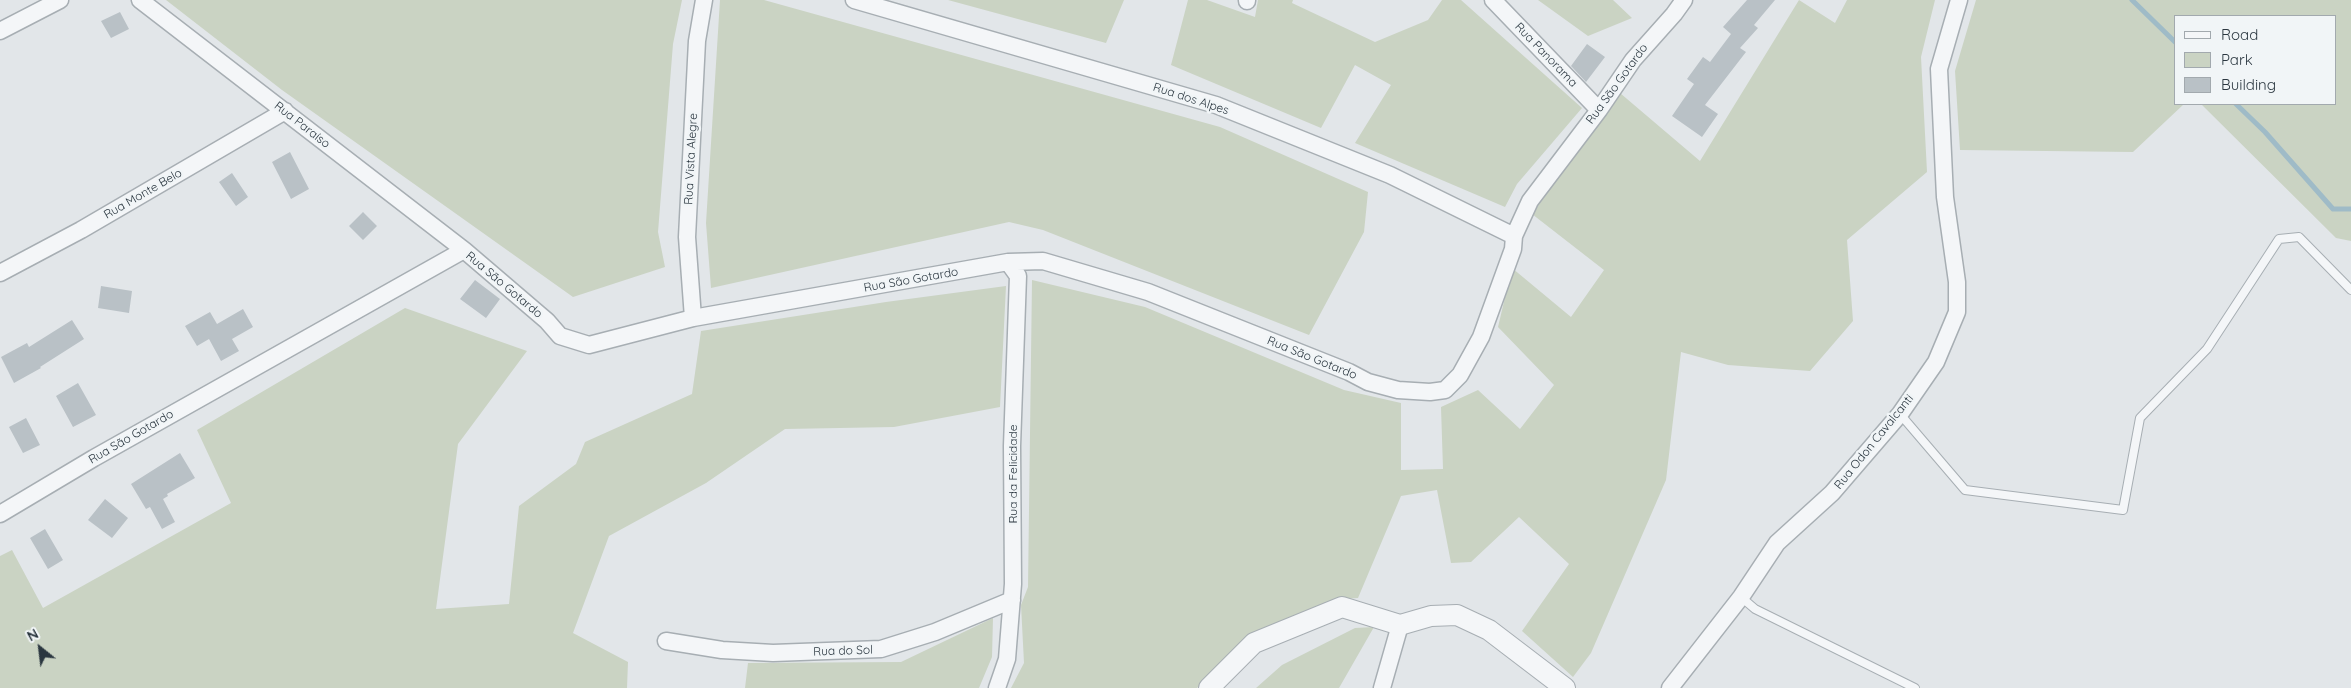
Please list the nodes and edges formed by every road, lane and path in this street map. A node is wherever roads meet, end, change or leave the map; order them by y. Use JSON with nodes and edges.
{"nodes":[{"id":1,"x":60,"y":0,"type":"edge"},
{"id":2,"x":140,"y":0,"type":"edge"},
{"id":3,"x":704,"y":0,"type":"edge"},
{"id":4,"x":854,"y":0,"type":"edge"},
{"id":5,"x":1493,"y":0,"type":"edge"},
{"id":6,"x":1684,"y":0,"type":"edge"},
{"id":7,"x":1959,"y":0,"type":"edge"},
{"id":8,"x":0,"y":31,"type":"edge"},
{"id":9,"x":1599,"y":110,"type":"junction"},
{"id":10,"x":285,"y":111,"type":"junction"},
{"id":11,"x":1514,"y":236,"type":"junction"},
{"id":12,"x":464,"y":250,"type":"junction"},
{"id":13,"x":1008,"y":262,"type":"junction"},
{"id":14,"x":0,"y":273,"type":"edge"},
{"id":15,"x":2351,"y":290,"type":"edge"},
{"id":16,"x":693,"y":318,"type":"junction"},
{"id":17,"x":1900,"y":414,"type":"junction"},
{"id":18,"x":0,"y":514,"type":"edge"},
{"id":19,"x":1741,"y":597,"type":"junction"},
{"id":20,"x":1012,"y":600,"type":"junction"},
{"id":21,"x":1400,"y":625,"type":"junction"},
{"id":22,"x":666,"y":641,"type":"dead end"},
{"id":23,"x":997,"y":688,"type":"edge"},
{"id":24,"x":1209,"y":688,"type":"edge"},
{"id":25,"x":1382,"y":688,"type":"edge"},
{"id":26,"x":1565,"y":688,"type":"edge"},
{"id":27,"x":1670,"y":688,"type":"edge"},
{"id":28,"x":1915,"y":688,"type":"edge"}],
"edges":[{"from":1,"to":8,"type":"street"},
{"from":2,"to":10,"type":"street","name":"Rua Paraíso"},
{"from":3,"to":16,"type":"street","name":"Rua Vista Alegre"},
{"from":4,"to":11,"type":"street","name":"Rua dos Alpes"},
{"from":5,"to":9,"type":"street","name":"Rua Panorama"},
{"from":6,"to":9,"type":"street","name":"Rua São Gotardo"},
{"from":7,"to":17,"type":"street","name":"Rua Odon Cavalcanti"},
{"from":9,"to":11,"type":"street","name":"Rua São Gotardo"},
{"from":10,"to":12,"type":"street","name":"Rua Paraíso"},
{"from":10,"to":14,"type":"street","name":"Rua Monte Belo"},
{"from":11,"to":13,"type":"street","name":"Rua São Gotardo"},
{"from":12,"to":16,"type":"street","name":"Rua São Gotardo"},
{"from":12,"to":18,"type":"street","name":"Rua São Gotardo"},
{"from":13,"to":16,"type":"street","name":"Rua São Gotardo"},
{"from":13,"to":20,"type":"street","name":"Rua da Felicidade"},
{"from":15,"to":17,"type":"lane"},
{"from":17,"to":19,"type":"street","name":"Rua Odon Cavalcanti"},
{"from":19,"to":27,"type":"street","name":"Rua Odon Cavalcanti"},
{"from":19,"to":28,"type":"lane"},
{"from":20,"to":22,"type":"street","name":"Rua do Sol"},
{"from":20,"to":23,"type":"street","name":"Rua da Felicidade"},
{"from":21,"to":24,"type":"street"},
{"from":21,"to":25,"type":"street"},
{"from":21,"to":26,"type":"street"}]}
